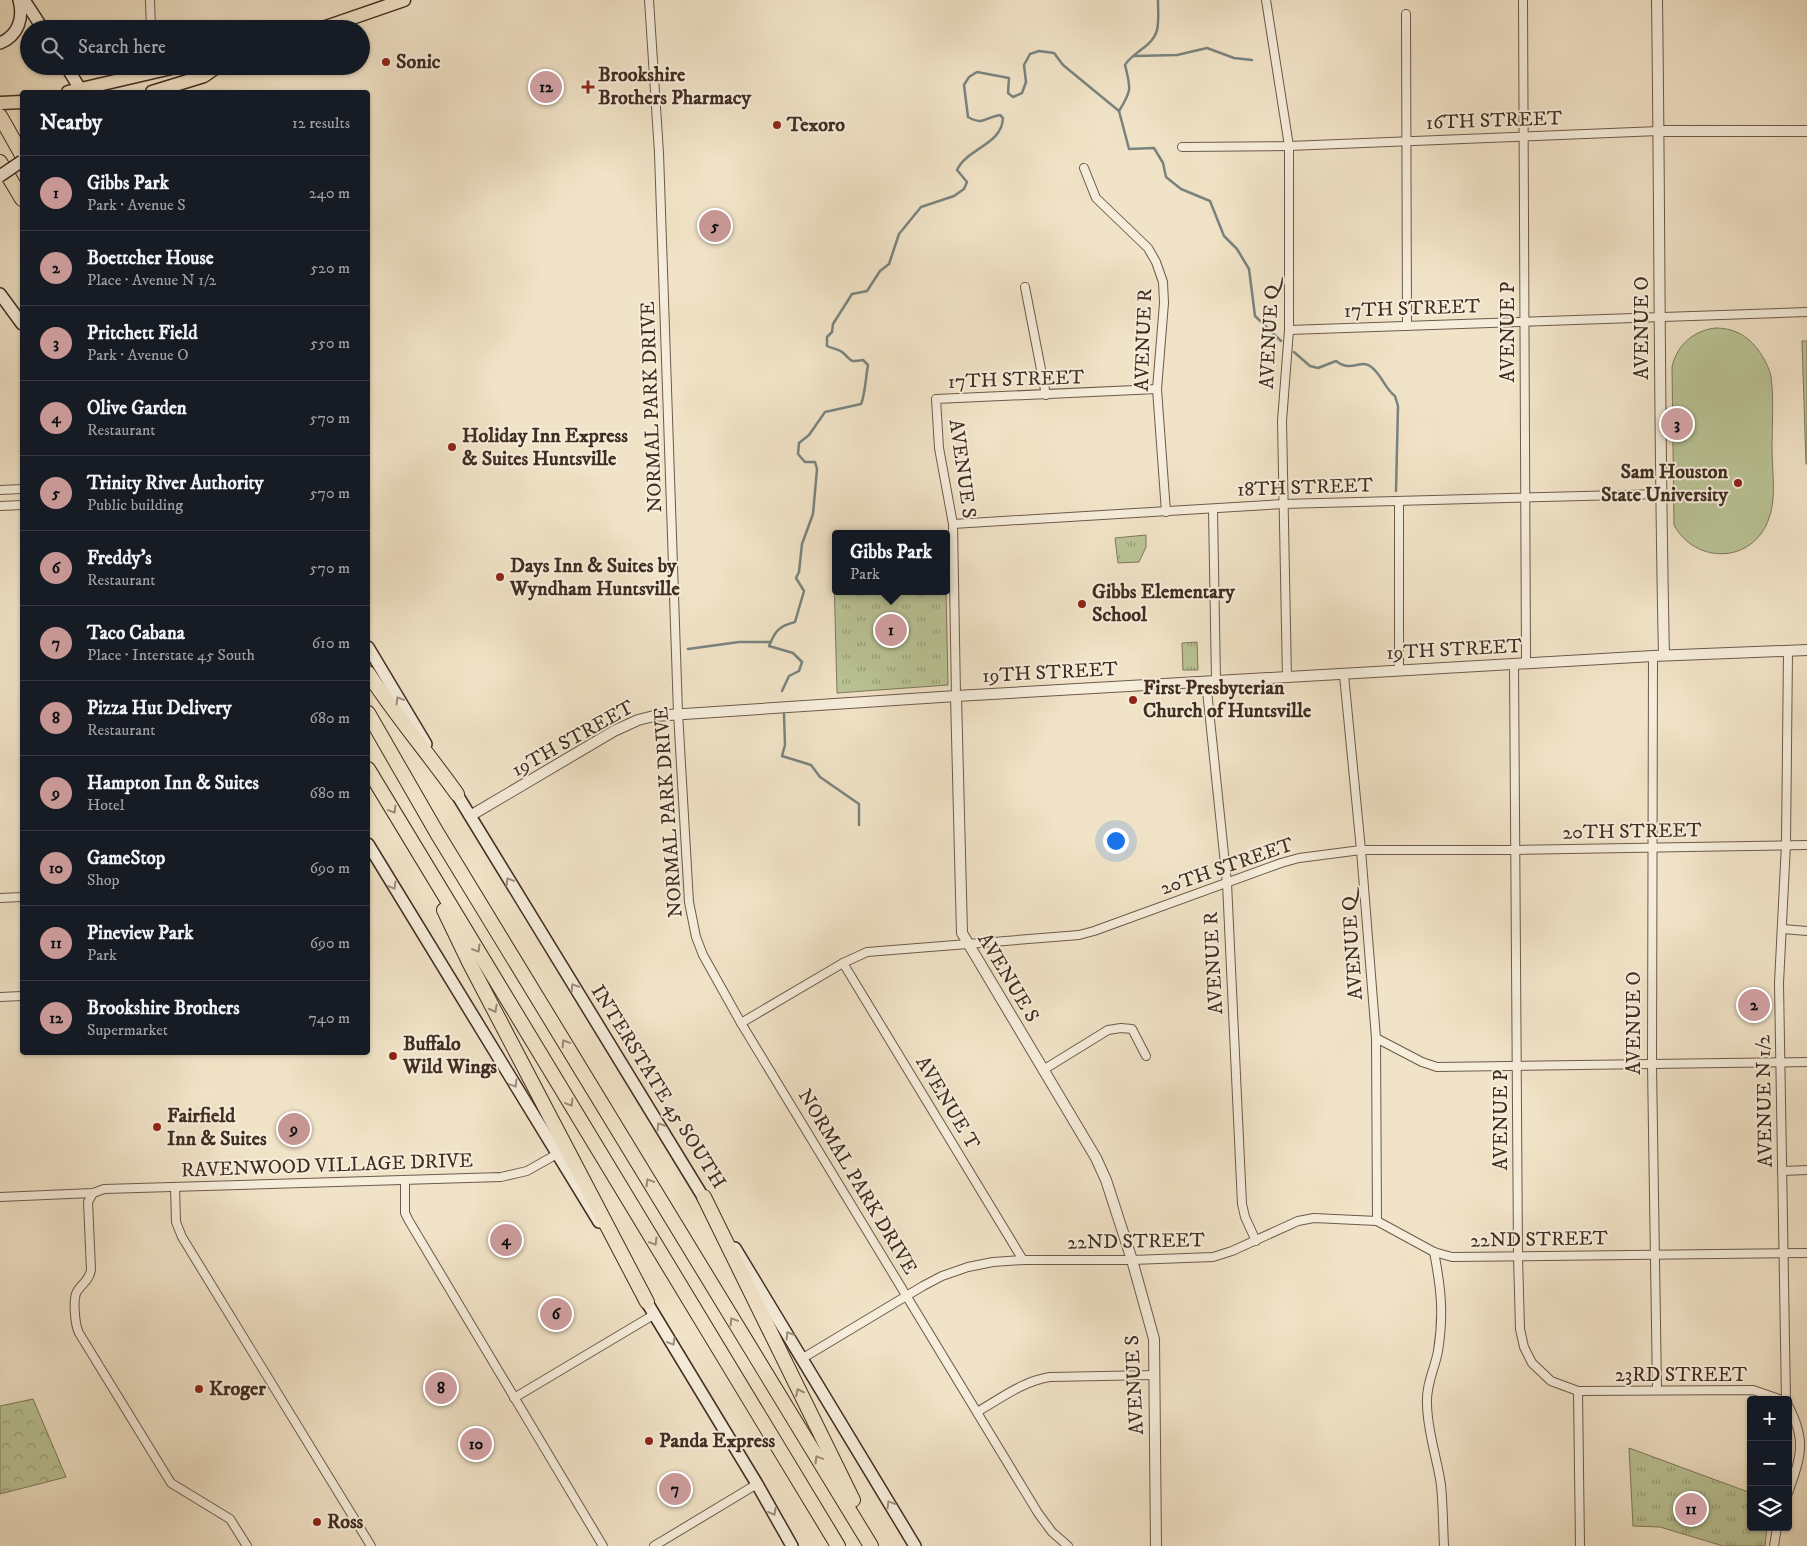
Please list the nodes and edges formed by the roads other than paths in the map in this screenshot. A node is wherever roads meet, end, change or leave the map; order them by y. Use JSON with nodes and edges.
{"nodes":[{"id":1,"x":19,"y":0,"type":"edge"},
{"id":2,"x":24,"y":0,"type":"edge"},
{"id":3,"x":150,"y":0,"type":"edge"},
{"id":4,"x":649,"y":0,"type":"edge"},
{"id":5,"x":1266,"y":0,"type":"edge"},
{"id":6,"x":1523,"y":0,"type":"edge"},
{"id":7,"x":1657,"y":0,"type":"edge"},
{"id":8,"x":398,"y":1,"type":"edge"},
{"id":9,"x":1406,"y":14,"type":"dead end"},
{"id":10,"x":20,"y":20,"type":"edge"},
{"id":11,"x":37,"y":20,"type":"edge"},
{"id":12,"x":151,"y":20,"type":"edge"},
{"id":13,"x":345,"y":20,"type":"edge"},
{"id":14,"x":20,"y":22,"type":"edge"},
{"id":15,"x":1,"y":43,"type":"edge"},
{"id":16,"x":70,"y":75,"type":"edge"},
{"id":17,"x":135,"y":75,"type":"edge"},
{"id":18,"x":205,"y":75,"type":"edge"},
{"id":19,"x":76,"y":90,"type":"edge"},
{"id":20,"x":80,"y":90,"type":"edge"},
{"id":21,"x":159,"y":90,"type":"edge"},
{"id":22,"x":20,"y":102,"type":"edge"},
{"id":23,"x":0,"y":103,"type":"edge"},
{"id":24,"x":0,"y":116,"type":"edge"},
{"id":25,"x":1807,"y":131,"type":"edge"},
{"id":26,"x":1658,"y":132,"type":"junction"},
{"id":27,"x":1524,"y":137,"type":"junction"},
{"id":28,"x":1406,"y":141,"type":"junction"},
{"id":29,"x":1289,"y":146,"type":"junction"},
{"id":30,"x":1182,"y":148,"type":"dead end"},
{"id":31,"x":20,"y":151,"type":"edge"},
{"id":32,"x":0,"y":162,"type":"edge"},
{"id":33,"x":20,"y":162,"type":"edge"},
{"id":34,"x":1084,"y":168,"type":"dead end"},
{"id":35,"x":0,"y":176,"type":"edge"},
{"id":36,"x":20,"y":196,"type":"edge"},
{"id":37,"x":1025,"y":287,"type":"dead end"},
{"id":38,"x":0,"y":294,"type":"edge"},
{"id":39,"x":1807,"y":312,"type":"edge"},
{"id":40,"x":1660,"y":316,"type":"junction"},
{"id":41,"x":20,"y":321,"type":"edge"},
{"id":42,"x":1524,"y":321,"type":"junction"},
{"id":43,"x":1407,"y":326,"type":"junction"},
{"id":44,"x":1289,"y":330,"type":"junction"},
{"id":45,"x":1157,"y":389,"type":"junction"},
{"id":46,"x":1046,"y":395,"type":"junction"},
{"id":47,"x":936,"y":399,"type":"joint"},
{"id":48,"x":20,"y":489,"type":"edge"},
{"id":49,"x":0,"y":490,"type":"edge"},
{"id":50,"x":1660,"y":494,"type":"junction"},
{"id":51,"x":1525,"y":498,"type":"junction"},
{"id":52,"x":1399,"y":501,"type":"junction"},
{"id":53,"x":1283,"y":504,"type":"junction"},
{"id":54,"x":20,"y":505,"type":"edge"},
{"id":55,"x":0,"y":506,"type":"edge"},
{"id":56,"x":1212,"y":509,"type":"junction"},
{"id":57,"x":1166,"y":512,"type":"junction"},
{"id":58,"x":952,"y":524,"type":"junction"},
{"id":59,"x":370,"y":650,"type":"edge"},
{"id":60,"x":1807,"y":650,"type":"edge"},
{"id":61,"x":1788,"y":651,"type":"junction"},
{"id":62,"x":1664,"y":655,"type":"junction"},
{"id":63,"x":1653,"y":656,"type":"junction"},
{"id":64,"x":1526,"y":664,"type":"junction"},
{"id":65,"x":1514,"y":665,"type":"junction"},
{"id":66,"x":1399,"y":671,"type":"junction"},
{"id":67,"x":1344,"y":674,"type":"junction"},
{"id":68,"x":370,"y":676,"type":"edge"},
{"id":69,"x":1287,"y":678,"type":"junction"},
{"id":70,"x":1211,"y":681,"type":"junction"},
{"id":71,"x":956,"y":696,"type":"junction"},
{"id":72,"x":678,"y":713,"type":"junction"},
{"id":73,"x":370,"y":716,"type":"edge"},
{"id":74,"x":370,"y":772,"type":"edge"},
{"id":75,"x":457,"y":794,"type":"junction"},
{"id":76,"x":470,"y":816,"type":"junction"},
{"id":77,"x":411,"y":840,"type":"junction"},
{"id":78,"x":1786,"y":844,"type":"junction"},
{"id":79,"x":1807,"y":845,"type":"edge"},
{"id":80,"x":370,"y":847,"type":"edge"},
{"id":81,"x":1651,"y":848,"type":"junction"},
{"id":82,"x":1361,"y":850,"type":"junction"},
{"id":83,"x":1515,"y":850,"type":"junction"},
{"id":84,"x":1226,"y":883,"type":"junction"},
{"id":85,"x":0,"y":898,"type":"edge"},
{"id":86,"x":20,"y":898,"type":"edge"},
{"id":87,"x":1783,"y":930,"type":"junction"},
{"id":88,"x":1807,"y":931,"type":"edge"},
{"id":89,"x":968,"y":944,"type":"junction"},
{"id":90,"x":843,"y":963,"type":"junction"},
{"id":91,"x":20,"y":996,"type":"edge"},
{"id":92,"x":0,"y":997,"type":"edge"},
{"id":93,"x":741,"y":1023,"type":"junction"},
{"id":94,"x":1376,"y":1038,"type":"junction"},
{"id":95,"x":1146,"y":1056,"type":"dead end"},
{"id":96,"x":1807,"y":1062,"type":"edge"},
{"id":97,"x":1780,"y":1063,"type":"junction"},
{"id":98,"x":1652,"y":1065,"type":"junction"},
{"id":99,"x":1517,"y":1066,"type":"junction"},
{"id":100,"x":1042,"y":1070,"type":"junction"},
{"id":101,"x":557,"y":1154,"type":"junction"},
{"id":102,"x":1807,"y":1170,"type":"edge"},
{"id":103,"x":1782,"y":1171,"type":"junction"},
{"id":104,"x":405,"y":1180,"type":"junction"},
{"id":105,"x":175,"y":1187,"type":"junction"},
{"id":106,"x":92,"y":1193,"type":"junction"},
{"id":107,"x":0,"y":1197,"type":"edge"},
{"id":108,"x":704,"y":1197,"type":"junction"},
{"id":109,"x":1377,"y":1221,"type":"junction"},
{"id":110,"x":1256,"y":1241,"type":"junction"},
{"id":111,"x":1434,"y":1252,"type":"junction"},
{"id":112,"x":1807,"y":1253,"type":"edge"},
{"id":113,"x":1654,"y":1254,"type":"junction"},
{"id":114,"x":1784,"y":1254,"type":"junction"},
{"id":115,"x":1518,"y":1256,"type":"junction"},
{"id":116,"x":1023,"y":1260,"type":"junction"},
{"id":117,"x":1132,"y":1260,"type":"junction"},
{"id":118,"x":907,"y":1296,"type":"junction"},
{"id":119,"x":647,"y":1302,"type":"junction"},
{"id":120,"x":655,"y":1314,"type":"junction"},
{"id":121,"x":803,"y":1358,"type":"junction"},
{"id":122,"x":1154,"y":1375,"type":"junction"},
{"id":123,"x":1657,"y":1390,"type":"junction"},
{"id":124,"x":1578,"y":1391,"type":"junction"},
{"id":125,"x":1772,"y":1396,"type":"edge"},
{"id":126,"x":1784,"y":1396,"type":"edge"},
{"id":127,"x":514,"y":1398,"type":"junction"},
{"id":128,"x":1792,"y":1411,"type":"edge"},
{"id":129,"x":977,"y":1412,"type":"junction"},
{"id":130,"x":757,"y":1484,"type":"junction"},
{"id":131,"x":1791,"y":1486,"type":"edge"},
{"id":132,"x":1776,"y":1531,"type":"edge"},
{"id":133,"x":247,"y":1546,"type":"edge"},
{"id":134,"x":371,"y":1546,"type":"edge"},
{"id":135,"x":604,"y":1546,"type":"edge"},
{"id":136,"x":654,"y":1546,"type":"edge"},
{"id":137,"x":792,"y":1546,"type":"edge"},
{"id":138,"x":838,"y":1546,"type":"edge"},
{"id":139,"x":871,"y":1546,"type":"edge"},
{"id":140,"x":875,"y":1546,"type":"edge"},
{"id":141,"x":915,"y":1546,"type":"edge"},
{"id":142,"x":1068,"y":1546,"type":"edge"},
{"id":143,"x":1156,"y":1546,"type":"edge"},
{"id":144,"x":1444,"y":1546,"type":"edge"},
{"id":145,"x":1580,"y":1546,"type":"edge"},
{"id":146,"x":1774,"y":1546,"type":"edge"}],
"edges":[{"from":1,"to":10,"type":"main road"},
{"from":2,"to":11,"type":"main road"},
{"from":3,"to":12,"type":"street"},
{"from":4,"to":72,"type":"street","name":"NORMAL PARK DRIVE"},
{"from":5,"to":29,"type":"street","name":"AVENUE Q"},
{"from":6,"to":27,"type":"street","name":"AVENUE P"},
{"from":7,"to":26,"type":"street","name":"AVENUE O"},
{"from":8,"to":13,"type":"main road"},
{"from":9,"to":28,"type":"street"},
{"from":14,"to":15,"type":"main road"},
{"from":16,"to":19,"type":"main road"},
{"from":17,"to":20,"type":"main road"},
{"from":18,"to":21,"type":"main road"},
{"from":22,"to":23,"type":"main road"},
{"from":24,"to":31,"type":"highway"},
{"from":25,"to":26,"type":"street","name":"16TH STREET"},
{"from":26,"to":27,"type":"street","name":"16TH STREET"},
{"from":26,"to":40,"type":"street","name":"AVENUE O"},
{"from":27,"to":28,"type":"street","name":"16TH STREET"},
{"from":27,"to":42,"type":"street","name":"AVENUE P"},
{"from":28,"to":29,"type":"street","name":"16TH STREET"},
{"from":28,"to":43,"type":"street"},
{"from":29,"to":30,"type":"street","name":"16TH STREET"},
{"from":29,"to":44,"type":"street","name":"AVENUE Q"},
{"from":32,"to":36,"type":"highway"},
{"from":33,"to":35,"type":"main road","bridge":true},
{"from":34,"to":45,"type":"street","name":"AVENUE R"},
{"from":37,"to":46,"type":"street"},
{"from":38,"to":41,"type":"main road"},
{"from":39,"to":40,"type":"street","name":"17TH STREET"},
{"from":40,"to":42,"type":"street","name":"17TH STREET"},
{"from":40,"to":50,"type":"street","name":"AVENUE O"},
{"from":42,"to":43,"type":"street","name":"17TH STREET"},
{"from":42,"to":51,"type":"street","name":"AVENUE P"},
{"from":43,"to":44,"type":"street","name":"17TH STREET"},
{"from":44,"to":53,"type":"street","name":"AVENUE Q"},
{"from":45,"to":46,"type":"street","name":"17TH STREET"},
{"from":45,"to":57,"type":"street","name":"AVENUE R"},
{"from":46,"to":47,"type":"street","name":"17TH STREET"},
{"from":47,"to":58,"type":"street","name":"AVENUE S"},
{"from":48,"to":49,"type":"street"},
{"from":50,"to":51,"type":"street","name":"18TH STREET"},
{"from":50,"to":62,"type":"street","name":"AVENUE O"},
{"from":51,"to":52,"type":"street","name":"18TH STREET"},
{"from":51,"to":64,"type":"street","name":"AVENUE P"},
{"from":52,"to":53,"type":"street","name":"18TH STREET"},
{"from":52,"to":66,"type":"street"},
{"from":53,"to":56,"type":"street","name":"18TH STREET"},
{"from":53,"to":69,"type":"street","name":"AVENUE Q"},
{"from":54,"to":55,"type":"street"},
{"from":56,"to":57,"type":"street","name":"18TH STREET"},
{"from":56,"to":70,"type":"street","name":"AVENUE R"},
{"from":57,"to":58,"type":"street","name":"18TH STREET"},
{"from":58,"to":71,"type":"street","name":"AVENUE S"},
{"from":75,"to":59,"type":"main road","name":"INTERSTATE 45 SOUTH","one_way":true},
{"from":60,"to":61,"type":"street","name":"19TH STREET"},
{"from":61,"to":62,"type":"street","name":"19TH STREET"},
{"from":61,"to":78,"type":"street","name":"AVENUE N 1/2"},
{"from":62,"to":63,"type":"street","name":"19TH STREET"},
{"from":63,"to":64,"type":"street","name":"19TH STREET"},
{"from":63,"to":81,"type":"street","name":"AVENUE O"},
{"from":64,"to":65,"type":"street","name":"19TH STREET"},
{"from":65,"to":66,"type":"street","name":"19TH STREET"},
{"from":65,"to":83,"type":"street","name":"AVENUE P"},
{"from":66,"to":67,"type":"street","name":"19TH STREET"},
{"from":67,"to":69,"type":"street","name":"19TH STREET"},
{"from":67,"to":82,"type":"street","name":"AVENUE Q"},
{"from":68,"to":75,"type":"highway"},
{"from":69,"to":70,"type":"street","name":"19TH STREET"},
{"from":70,"to":71,"type":"street","name":"19TH STREET"},
{"from":70,"to":84,"type":"street","name":"AVENUE R"},
{"from":71,"to":72,"type":"street","name":"19TH STREET"},
{"from":71,"to":89,"type":"street","name":"AVENUE S"},
{"from":72,"to":76,"type":"street","name":"19TH STREET"},
{"from":72,"to":93,"type":"street","name":"NORMAL PARK DRIVE"},
{"from":139,"to":73,"type":"highway","one_way":true},
{"from":74,"to":77,"type":"highway","one_way":true},
{"from":75,"to":76,"type":"main road","name":"INTERSTATE 45 SOUTH"},
{"from":108,"to":76,"type":"main road","name":"INTERSTATE 45 SOUTH","one_way":true},
{"from":77,"to":119,"type":"highway","one_way":true},
{"from":77,"to":138,"type":"highway","one_way":true},
{"from":78,"to":79,"type":"street","name":"20TH STREET"},
{"from":78,"to":81,"type":"street","name":"20TH STREET"},
{"from":78,"to":87,"type":"street","name":"AVENUE N 1/2"},
{"from":80,"to":101,"type":"main road","one_way":true},
{"from":81,"to":83,"type":"street","name":"20TH STREET"},
{"from":81,"to":98,"type":"street","name":"AVENUE O"},
{"from":82,"to":83,"type":"street","name":"20TH STREET"},
{"from":82,"to":84,"type":"street","name":"20TH STREET"},
{"from":82,"to":94,"type":"street","name":"AVENUE Q"},
{"from":83,"to":99,"type":"street","name":"AVENUE P"},
{"from":84,"to":89,"type":"street","name":"20TH STREET"},
{"from":84,"to":110,"type":"street","name":"AVENUE R"},
{"from":85,"to":86,"type":"street"},
{"from":87,"to":88,"type":"street"},
{"from":87,"to":97,"type":"street","name":"AVENUE N 1/2"},
{"from":89,"to":90,"type":"street","name":"20TH STREET"},
{"from":89,"to":100,"type":"street","name":"AVENUE S"},
{"from":90,"to":93,"type":"street","name":"20TH STREET"},
{"from":90,"to":116,"type":"street","name":"AVENUE T"},
{"from":91,"to":92,"type":"street"},
{"from":93,"to":118,"type":"street","name":"NORMAL PARK DRIVE"},
{"from":94,"to":99,"type":"street"},
{"from":94,"to":109,"type":"street","name":"AVENUE Q"},
{"from":95,"to":100,"type":"street"},
{"from":96,"to":97,"type":"street"},
{"from":97,"to":98,"type":"street"},
{"from":97,"to":103,"type":"street","name":"AVENUE N 1/2"},
{"from":98,"to":99,"type":"street"},
{"from":98,"to":113,"type":"street","name":"AVENUE O"},
{"from":99,"to":115,"type":"street","name":"AVENUE P"},
{"from":100,"to":117,"type":"street","name":"AVENUE S"},
{"from":101,"to":104,"type":"street","name":"RAVENWOOD VILLAGE DRIVE"},
{"from":101,"to":119,"type":"main road"},
{"from":102,"to":103,"type":"street"},
{"from":103,"to":114,"type":"street","name":"AVENUE N 1/2"},
{"from":104,"to":105,"type":"street","name":"RAVENWOOD VILLAGE DRIVE"},
{"from":104,"to":127,"type":"street"},
{"from":105,"to":106,"type":"street","name":"RAVENWOOD VILLAGE DRIVE"},
{"from":105,"to":134,"type":"street"},
{"from":106,"to":107,"type":"street","name":"RAVENWOOD VILLAGE DRIVE"},
{"from":106,"to":133,"type":"street"},
{"from":121,"to":108,"type":"main road","name":"INTERSTATE 45 SOUTH","one_way":true},
{"from":140,"to":108,"type":"highway","one_way":true},
{"from":109,"to":110,"type":"street","name":"22ND STREET"},
{"from":109,"to":111,"type":"street","name":"22ND STREET"},
{"from":110,"to":117,"type":"street","name":"22ND STREET"},
{"from":111,"to":115,"type":"street","name":"22ND STREET"},
{"from":111,"to":144,"type":"street"},
{"from":112,"to":114,"type":"street","name":"22ND STREET"},
{"from":113,"to":114,"type":"street","name":"22ND STREET"},
{"from":113,"to":115,"type":"street","name":"22ND STREET"},
{"from":113,"to":123,"type":"street","name":"AVENUE O"},
{"from":114,"to":126,"type":"street","name":"AVENUE N 1/2"},
{"from":115,"to":124,"type":"street","name":"AVENUE P"},
{"from":116,"to":117,"type":"street","name":"22ND STREET"},
{"from":116,"to":118,"type":"street","name":"22ND STREET"},
{"from":117,"to":122,"type":"street","name":"AVENUE S"},
{"from":118,"to":121,"type":"street","name":"22ND STREET"},
{"from":118,"to":129,"type":"street","name":"NORMAL PARK DRIVE"},
{"from":119,"to":120,"type":"main road"},
{"from":120,"to":127,"type":"street"},
{"from":120,"to":130,"type":"main road","one_way":true},
{"from":141,"to":121,"type":"main road","name":"INTERSTATE 45 SOUTH","one_way":true},
{"from":122,"to":129,"type":"street"},
{"from":122,"to":143,"type":"street","name":"AVENUE S"},
{"from":123,"to":124,"type":"street","name":"23RD STREET"},
{"from":123,"to":125,"type":"street","name":"23RD STREET"},
{"from":124,"to":145,"type":"street"},
{"from":127,"to":135,"type":"street"},
{"from":128,"to":131,"type":"street"},
{"from":129,"to":142,"type":"street","name":"NORMAL PARK DRIVE"},
{"from":130,"to":136,"type":"street"},
{"from":130,"to":137,"type":"main road","one_way":true},
{"from":132,"to":146,"type":"street"}]}
